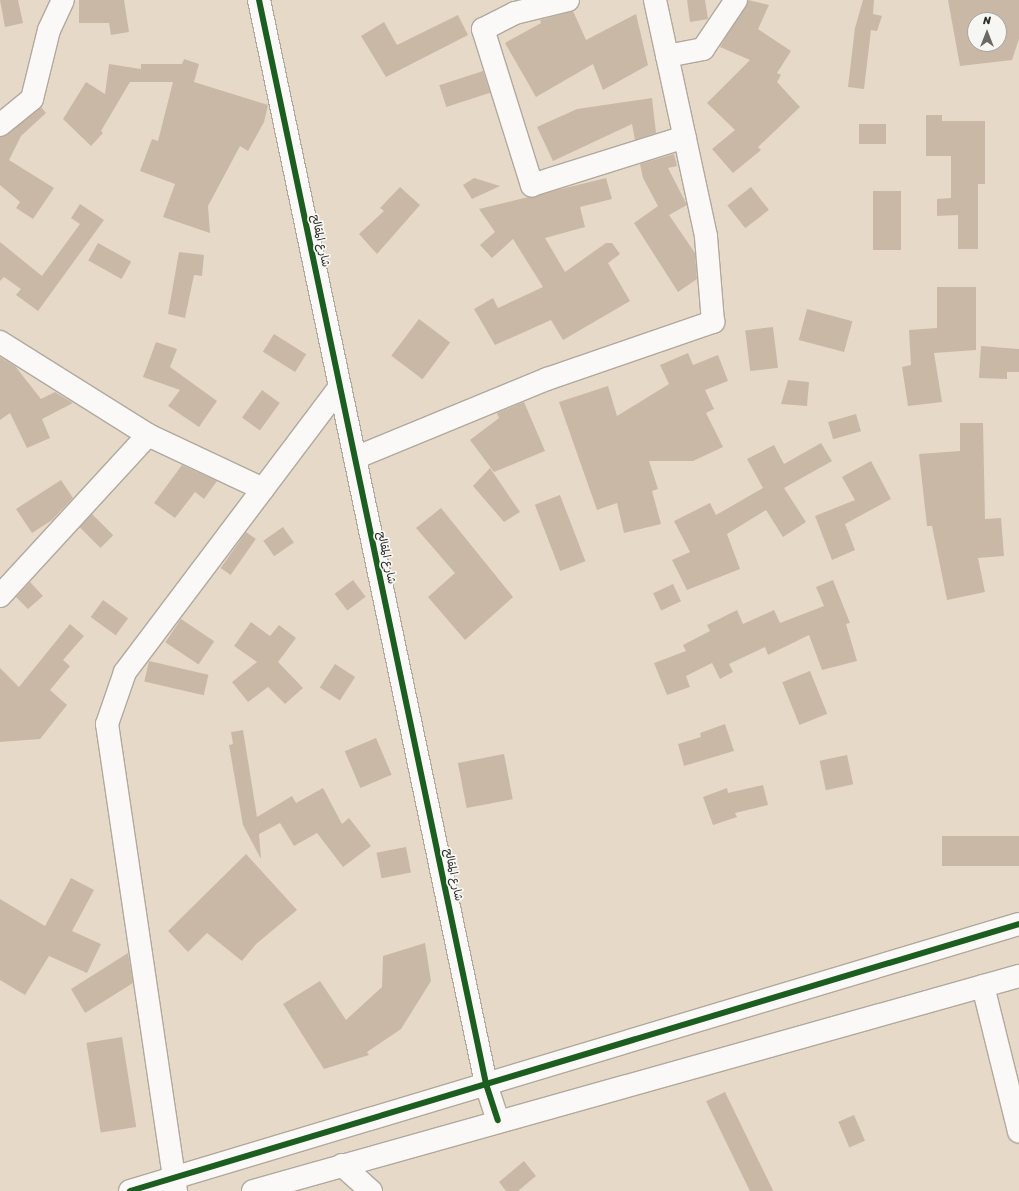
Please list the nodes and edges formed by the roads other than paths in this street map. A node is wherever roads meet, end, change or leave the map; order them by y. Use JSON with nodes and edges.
{"nodes":[{"id":1,"x":63,"y":0,"type":"edge"},
{"id":2,"x":259,"y":0,"type":"edge"},
{"id":3,"x":568,"y":0,"type":"edge"},
{"id":4,"x":655,"y":0,"type":"edge"},
{"id":5,"x":736,"y":0,"type":"edge"},
{"id":6,"x":667,"y":56,"type":"junction"},
{"id":7,"x":0,"y":125,"type":"edge"},
{"id":8,"x":685,"y":137,"type":"junction"},
{"id":9,"x":0,"y":342,"type":"edge"},
{"id":10,"x":340,"y":387,"type":"junction"},
{"id":11,"x":148,"y":435,"type":"junction"},
{"id":12,"x":355,"y":458,"type":"junction"},
{"id":13,"x":263,"y":489,"type":"junction"},
{"id":14,"x":0,"y":596,"type":"edge"},
{"id":15,"x":1019,"y":924,"type":"edge"},
{"id":16,"x":1019,"y":976,"type":"edge"},
{"id":17,"x":983,"y":986,"type":"junction"},
{"id":18,"x":486,"y":1084,"type":"junction"},
{"id":19,"x":498,"y":1120,"type":"junction"},
{"id":20,"x":1019,"y":1132,"type":"edge"},
{"id":21,"x":342,"y":1165,"type":"junction"},
{"id":22,"x":175,"y":1184,"type":"edge"},
{"id":23,"x":130,"y":1191,"type":"edge"},
{"id":24,"x":254,"y":1191,"type":"edge"},
{"id":25,"x":371,"y":1191,"type":"edge"}],
"edges":[{"from":1,"to":7,"type":"street"},
{"from":2,"to":10,"type":"street","name":"شارع المقالح"},
{"from":3,"to":8,"type":"street"},
{"from":4,"to":6,"type":"street"},
{"from":5,"to":6,"type":"street"},
{"from":6,"to":8,"type":"street"},
{"from":8,"to":12,"type":"street"},
{"from":9,"to":11,"type":"street"},
{"from":10,"to":12,"type":"street","name":"شارع المقالح"},
{"from":10,"to":13,"type":"street"},
{"from":11,"to":13,"type":"street"},
{"from":11,"to":14,"type":"street"},
{"from":12,"to":18,"type":"street","name":"شارع المقالح"},
{"from":13,"to":22,"type":"street"},
{"from":15,"to":18,"type":"street"},
{"from":16,"to":17,"type":"street"},
{"from":17,"to":19,"type":"street"},
{"from":17,"to":20,"type":"street"},
{"from":18,"to":19,"type":"street","name":"شارع المقالح"},
{"from":18,"to":22,"type":"street"},
{"from":19,"to":21,"type":"street"},
{"from":21,"to":24,"type":"street"},
{"from":21,"to":25,"type":"street"},
{"from":22,"to":23,"type":"street"}]}
